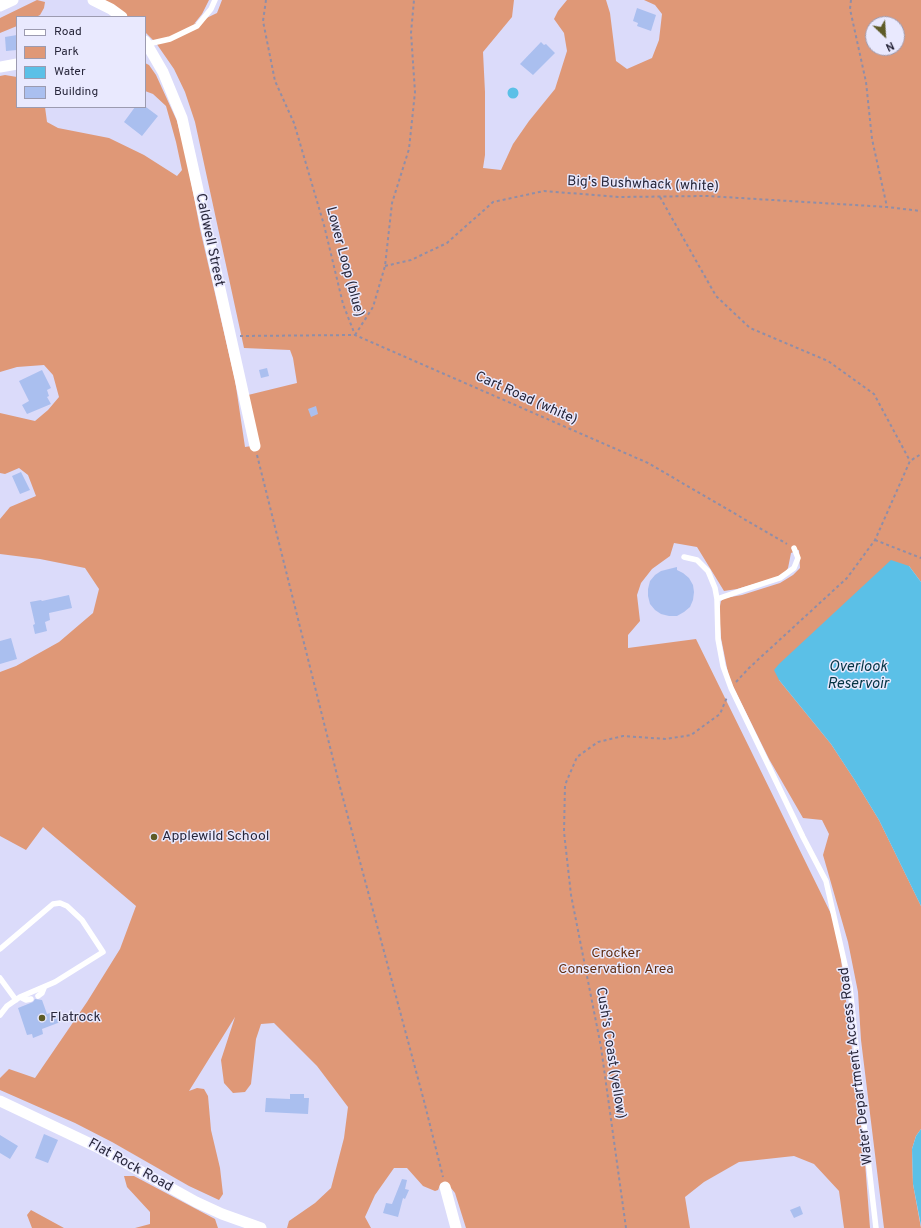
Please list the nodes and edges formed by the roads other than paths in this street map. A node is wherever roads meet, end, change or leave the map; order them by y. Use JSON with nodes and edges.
{"nodes":[{"id":1,"x":13,"y":0,"type":"edge"},
{"id":2,"x":94,"y":0,"type":"edge"},
{"id":3,"x":215,"y":0,"type":"edge"},
{"id":4,"x":0,"y":6,"type":"edge"},
{"id":5,"x":121,"y":16,"type":"edge"},
{"id":6,"x":146,"y":43,"type":"edge"},
{"id":7,"x":16,"y":64,"type":"edge"},
{"id":8,"x":0,"y":67,"type":"edge"},
{"id":9,"x":255,"y":446,"type":"road end"},
{"id":10,"x":794,"y":548,"type":"road end"},
{"id":11,"x":684,"y":557,"type":"dead end"},
{"id":12,"x":717,"y":600,"type":"junction"},
{"id":13,"x":0,"y":949,"type":"edge"},
{"id":14,"x":0,"y":978,"type":"edge"},
{"id":15,"x":44,"y":988,"type":"junction"},
{"id":16,"x":38,"y":996,"type":"dead end"},
{"id":17,"x":18,"y":999,"type":"junction"},
{"id":18,"x":31,"y":999,"type":"dead end"},
{"id":19,"x":0,"y":1015,"type":"edge"},
{"id":20,"x":0,"y":1101,"type":"edge"},
{"id":21,"x":445,"y":1187,"type":"road end"},
{"id":22,"x":261,"y":1228,"type":"edge"},
{"id":23,"x":456,"y":1228,"type":"edge"},
{"id":24,"x":876,"y":1228,"type":"edge"}],
"edges":[{"from":1,"to":4,"type":"street"},
{"from":2,"to":5,"type":"street"},
{"from":3,"to":6,"type":"lane"},
{"from":6,"to":9,"type":"street","name":"Caldwell Street"},
{"from":7,"to":8,"type":"street"},
{"from":10,"to":12,"type":"lane"},
{"from":11,"to":12,"type":"lane","name":"Water Department Access Road"},
{"from":12,"to":24,"type":"lane","name":"Water Department Access Road"},
{"from":13,"to":15,"type":"lane"},
{"from":14,"to":17,"type":"lane"},
{"from":15,"to":16,"type":"lane"},
{"from":15,"to":17,"type":"lane"},
{"from":17,"to":18,"type":"lane"},
{"from":17,"to":19,"type":"lane"},
{"from":20,"to":22,"type":"street","name":"Flat Rock Road"},
{"from":21,"to":23,"type":"street"}]}
